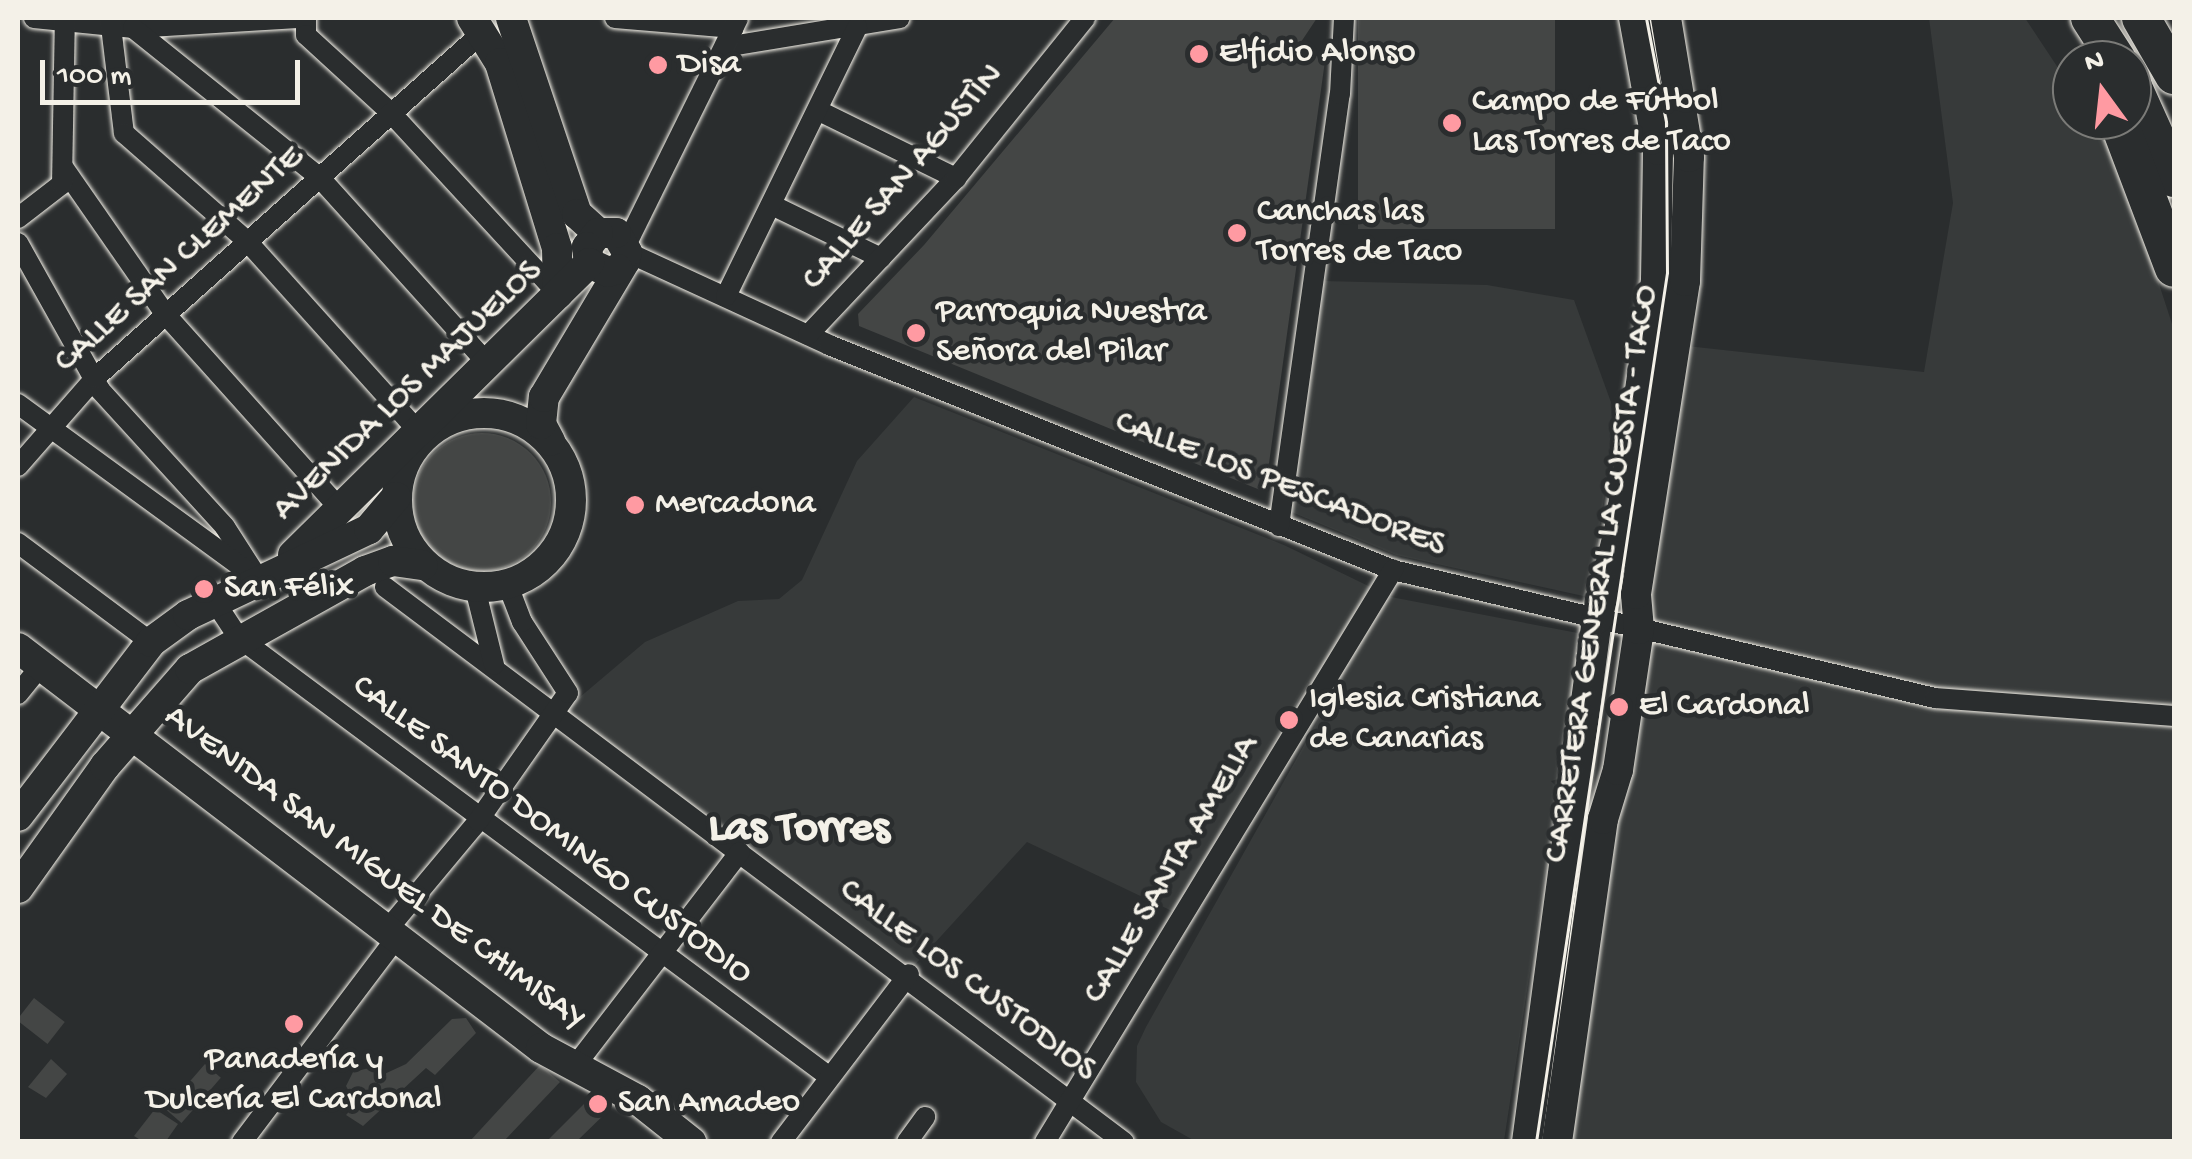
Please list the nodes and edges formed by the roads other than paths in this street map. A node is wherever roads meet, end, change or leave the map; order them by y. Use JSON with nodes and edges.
{"nodes":[{"id":1,"x":34,"y":18,"type":"edge"},
{"id":2,"x":302,"y":18,"type":"edge"},
{"id":3,"x":615,"y":18,"type":"edge"},
{"id":4,"x":900,"y":18,"type":"edge"},
{"id":5,"x":1085,"y":18,"type":"edge"},
{"id":6,"x":1344,"y":18,"type":"edge"},
{"id":7,"x":1666,"y":18,"type":"edge"},
{"id":8,"x":2090,"y":18,"type":"edge"},
{"id":9,"x":2142,"y":18,"type":"edge"},
{"id":10,"x":486,"y":20,"type":"edge"},
{"id":11,"x":66,"y":21,"type":"edge"},
{"id":12,"x":1634,"y":21,"type":"edge"},
{"id":13,"x":110,"y":22,"type":"edge"},
{"id":14,"x":174,"y":26,"type":"junction"},
{"id":15,"x":857,"y":27,"type":"junction"},
{"id":16,"x":133,"y":28,"type":"junction"},
{"id":17,"x":732,"y":31,"type":"edge"},
{"id":18,"x":2104,"y":40,"type":"edge"},
{"id":19,"x":158,"y":46,"type":"junction"},
{"id":20,"x":2174,"y":75,"type":"edge"},
{"id":21,"x":819,"y":112,"type":"junction"},
{"id":22,"x":391,"y":114,"type":"junction"},
{"id":23,"x":2152,"y":129,"type":"edge"},
{"id":24,"x":2126,"y":140,"type":"edge"},
{"id":25,"x":62,"y":167,"type":"junction"},
{"id":26,"x":320,"y":178,"type":"junction"},
{"id":27,"x":956,"y":178,"type":"junction"},
{"id":28,"x":2174,"y":178,"type":"edge"},
{"id":29,"x":651,"y":200,"type":"junction"},
{"id":30,"x":772,"y":204,"type":"junction"},
{"id":31,"x":18,"y":218,"type":"edge"},
{"id":32,"x":247,"y":241,"type":"junction"},
{"id":33,"x":18,"y":243,"type":"edge"},
{"id":34,"x":599,"y":243,"type":"junction"},
{"id":35,"x":881,"y":258,"type":"junction"},
{"id":36,"x":2174,"y":268,"type":"edge"},
{"id":37,"x":558,"y":294,"type":"junction"},
{"id":38,"x":726,"y":296,"type":"junction"},
{"id":39,"x":166,"y":315,"type":"junction"},
{"id":40,"x":808,"y":335,"type":"junction"},
{"id":41,"x":488,"y":365,"type":"junction"},
{"id":42,"x":95,"y":378,"type":"junction"},
{"id":43,"x":18,"y":404,"type":"edge"},
{"id":44,"x":50,"y":424,"type":"junction"},
{"id":45,"x":421,"y":434,"type":"junction"},
{"id":46,"x":550,"y":441,"type":"junction"},
{"id":47,"x":18,"y":466,"type":"edge"},
{"id":48,"x":396,"y":497,"type":"junction"},
{"id":49,"x":339,"y":508,"type":"junction"},
{"id":50,"x":1279,"y":526,"type":"junction"},
{"id":51,"x":18,"y":544,"type":"edge"},
{"id":52,"x":424,"y":565,"type":"junction"},
{"id":53,"x":1393,"y":570,"type":"junction"},
{"id":54,"x":267,"y":576,"type":"junction"},
{"id":55,"x":508,"y":586,"type":"junction"},
{"id":56,"x":385,"y":587,"type":"dead end"},
{"id":57,"x":476,"y":588,"type":"junction"},
{"id":58,"x":214,"y":602,"type":"junction"},
{"id":59,"x":284,"y":612,"type":"junction"},
{"id":60,"x":1597,"y":619,"type":"junction"},
{"id":61,"x":1639,"y":629,"type":"junction"},
{"id":62,"x":238,"y":637,"type":"junction"},
{"id":63,"x":151,"y":642,"type":"junction"},
{"id":64,"x":29,"y":657,"type":"edge"},
{"id":65,"x":494,"y":665,"type":"junction"},
{"id":66,"x":18,"y":694,"type":"edge"},
{"id":67,"x":97,"y":707,"type":"junction"},
{"id":68,"x":555,"y":715,"type":"junction"},
{"id":69,"x":2174,"y":716,"type":"edge"},
{"id":70,"x":132,"y":735,"type":"junction"},
{"id":71,"x":18,"y":816,"type":"edge"},
{"id":72,"x":478,"y":821,"type":"junction"},
{"id":73,"x":740,"y":852,"type":"junction"},
{"id":74,"x":18,"y":888,"type":"edge"},
{"id":75,"x":392,"y":933,"type":"junction"},
{"id":76,"x":661,"y":955,"type":"junction"},
{"id":77,"x":909,"y":974,"type":"junction"},
{"id":78,"x":576,"y":1066,"type":"junction"},
{"id":79,"x":827,"y":1075,"type":"junction"},
{"id":80,"x":1070,"y":1101,"type":"junction"},
{"id":81,"x":925,"y":1117,"type":"dead end"},
{"id":82,"x":242,"y":1142,"type":"edge"},
{"id":83,"x":691,"y":1142,"type":"edge"},
{"id":84,"x":781,"y":1142,"type":"edge"},
{"id":85,"x":908,"y":1142,"type":"edge"},
{"id":86,"x":1045,"y":1142,"type":"edge"},
{"id":87,"x":1124,"y":1142,"type":"edge"},
{"id":88,"x":1527,"y":1142,"type":"edge"},
{"id":89,"x":1557,"y":1142,"type":"edge"}],
"edges":[{"from":1,"to":11,"type":"street"},
{"from":2,"to":14,"type":"street"},
{"from":2,"to":22,"type":"street"},
{"from":3,"to":17,"type":"street"},
{"from":4,"to":15,"type":"street"},
{"from":5,"to":27,"type":"street","name":"CALLE SAN AGUSTÌN"},
{"from":6,"to":50,"type":"street"},
{"from":7,"to":61,"type":"street","name":"CARRETERA GENERAL LA CUESTA - TACO"},
{"from":8,"to":18,"type":"highway"},
{"from":9,"to":20,"type":"highway"},
{"from":10,"to":22,"type":"street","name":"CALLE SAN CLEMENTE"},
{"from":10,"to":34,"type":"street"},
{"from":11,"to":13,"type":"street"},
{"from":11,"to":25,"type":"street"},
{"from":12,"to":60,"type":"street","name":"CARRETERA GENERAL LA CUESTA - TACO"},
{"from":13,"to":16,"type":"street"},
{"from":13,"to":32,"type":"street"},
{"from":14,"to":16,"type":"street"},
{"from":14,"to":19,"type":"street"},
{"from":15,"to":17,"type":"street"},
{"from":15,"to":21,"type":"street"},
{"from":16,"to":19,"type":"street"},
{"from":17,"to":29,"type":"street","name":"AVENIDA LOS MAJUELOS"},
{"from":19,"to":26,"type":"street"},
{"from":21,"to":27,"type":"street"},
{"from":21,"to":30,"type":"street"},
{"from":22,"to":26,"type":"street","name":"CALLE SAN CLEMENTE"},
{"from":22,"to":37,"type":"street"},
{"from":23,"to":28,"type":"highway"},
{"from":24,"to":36,"type":"highway"},
{"from":25,"to":31,"type":"street"},
{"from":25,"to":39,"type":"street"},
{"from":26,"to":32,"type":"street","name":"CALLE SAN CLEMENTE"},
{"from":26,"to":41,"type":"street"},
{"from":27,"to":35,"type":"street","name":"CALLE SAN AGUSTÌN"},
{"from":29,"to":34,"type":"street","name":"AVENIDA LOS MAJUELOS"},
{"from":29,"to":34,"type":"street"},
{"from":30,"to":35,"type":"street"},
{"from":30,"to":38,"type":"street"},
{"from":32,"to":39,"type":"street","name":"CALLE SAN CLEMENTE"},
{"from":32,"to":45,"type":"street"},
{"from":33,"to":42,"type":"street"},
{"from":34,"to":37,"type":"street","name":"AVENIDA LOS MAJUELOS"},
{"from":34,"to":37,"type":"street"},
{"from":34,"to":38,"type":"street","name":"CALLE LOS PESCADORES"},
{"from":34,"to":46,"type":"street","name":"AVENIDA LOS MAJUELOS"},
{"from":35,"to":40,"type":"street","name":"CALLE SAN AGUSTÌN"},
{"from":37,"to":41,"type":"street","name":"AVENIDA LOS MAJUELOS"},
{"from":38,"to":40,"type":"street","name":"CALLE LOS PESCADORES"},
{"from":39,"to":42,"type":"street","name":"CALLE SAN CLEMENTE"},
{"from":39,"to":49,"type":"street"},
{"from":40,"to":50,"type":"street","name":"CALLE LOS PESCADORES"},
{"from":41,"to":45,"type":"street","name":"AVENIDA LOS MAJUELOS"},
{"from":42,"to":44,"type":"street","name":"CALLE SAN CLEMENTE"},
{"from":42,"to":54,"type":"street"},
{"from":43,"to":44,"type":"street"},
{"from":44,"to":47,"type":"street","name":"CALLE SAN CLEMENTE"},
{"from":44,"to":54,"type":"street"},
{"from":45,"to":46,"type":"street"},
{"from":45,"to":48,"type":"street"},
{"from":45,"to":49,"type":"street","name":"AVENIDA LOS MAJUELOS"},
{"from":46,"to":55,"type":"street"},
{"from":48,"to":52,"type":"street"},
{"from":48,"to":54,"type":"street","name":"AVENIDA LOS MAJUELOS"},
{"from":49,"to":54,"type":"street","name":"AVENIDA LOS MAJUELOS"},
{"from":50,"to":53,"type":"street","name":"CALLE LOS PESCADORES"},
{"from":51,"to":63,"type":"street"},
{"from":52,"to":57,"type":"street"},
{"from":52,"to":59,"type":"street"},
{"from":53,"to":60,"type":"street","name":"CALLE LOS PESCADORES"},
{"from":53,"to":80,"type":"street","name":"CALLE SANTA AMELIA"},
{"from":54,"to":58,"type":"street","name":"AVENIDA LOS MAJUELOS"},
{"from":54,"to":59,"type":"street"},
{"from":55,"to":57,"type":"street"},
{"from":55,"to":68,"type":"street"},
{"from":56,"to":65,"type":"street","name":"CALLE LOS CUSTODIOS"},
{"from":57,"to":65,"type":"street"},
{"from":58,"to":62,"type":"street","name":"CALLE SANTO DOMINGO CUSTODIO"},
{"from":58,"to":63,"type":"street","name":"AVENIDA LOS MAJUELOS"},
{"from":59,"to":62,"type":"street"},
{"from":60,"to":61,"type":"street","name":"CALLE LOS PESCADORES"},
{"from":60,"to":88,"type":"street","name":"CARRETERA GENERAL LA CUESTA - TACO"},
{"from":61,"to":69,"type":"street","name":"CALLE LOS PESCADORES"},
{"from":61,"to":89,"type":"street","name":"CARRETERA GENERAL LA CUESTA - TACO"},
{"from":62,"to":70,"type":"street"},
{"from":62,"to":72,"type":"street","name":"CALLE SANTO DOMINGO CUSTODIO"},
{"from":63,"to":67,"type":"street","name":"AVENIDA LOS MAJUELOS"},
{"from":64,"to":66,"type":"street"},
{"from":64,"to":67,"type":"street","name":"AVENIDA SAN MIGUEL DE CHIMISAY"},
{"from":65,"to":68,"type":"street","name":"CALLE LOS CUSTODIOS"},
{"from":67,"to":70,"type":"street","name":"AVENIDA SAN MIGUEL DE CHIMISAY"},
{"from":67,"to":71,"type":"street","name":"AVENIDA LOS MAJUELOS"},
{"from":68,"to":72,"type":"street"},
{"from":68,"to":73,"type":"street","name":"CALLE LOS CUSTODIOS"},
{"from":70,"to":74,"type":"street"},
{"from":70,"to":75,"type":"street","name":"AVENIDA SAN MIGUEL DE CHIMISAY"},
{"from":72,"to":75,"type":"street"},
{"from":72,"to":76,"type":"street","name":"CALLE SANTO DOMINGO CUSTODIO"},
{"from":73,"to":76,"type":"street"},
{"from":73,"to":77,"type":"street","name":"CALLE LOS CUSTODIOS"},
{"from":75,"to":78,"type":"street","name":"AVENIDA SAN MIGUEL DE CHIMISAY"},
{"from":75,"to":82,"type":"street"},
{"from":76,"to":78,"type":"street"},
{"from":76,"to":79,"type":"street","name":"CALLE SANTO DOMINGO CUSTODIO"},
{"from":77,"to":79,"type":"street"},
{"from":77,"to":80,"type":"street","name":"CALLE LOS CUSTODIOS"},
{"from":78,"to":83,"type":"street","name":"AVENIDA SAN MIGUEL DE CHIMISAY"},
{"from":79,"to":84,"type":"street"},
{"from":80,"to":86,"type":"street","name":"CALLE SANTA AMELIA"},
{"from":80,"to":87,"type":"street","name":"CALLE LOS CUSTODIOS"},
{"from":81,"to":85,"type":"street"}]}
